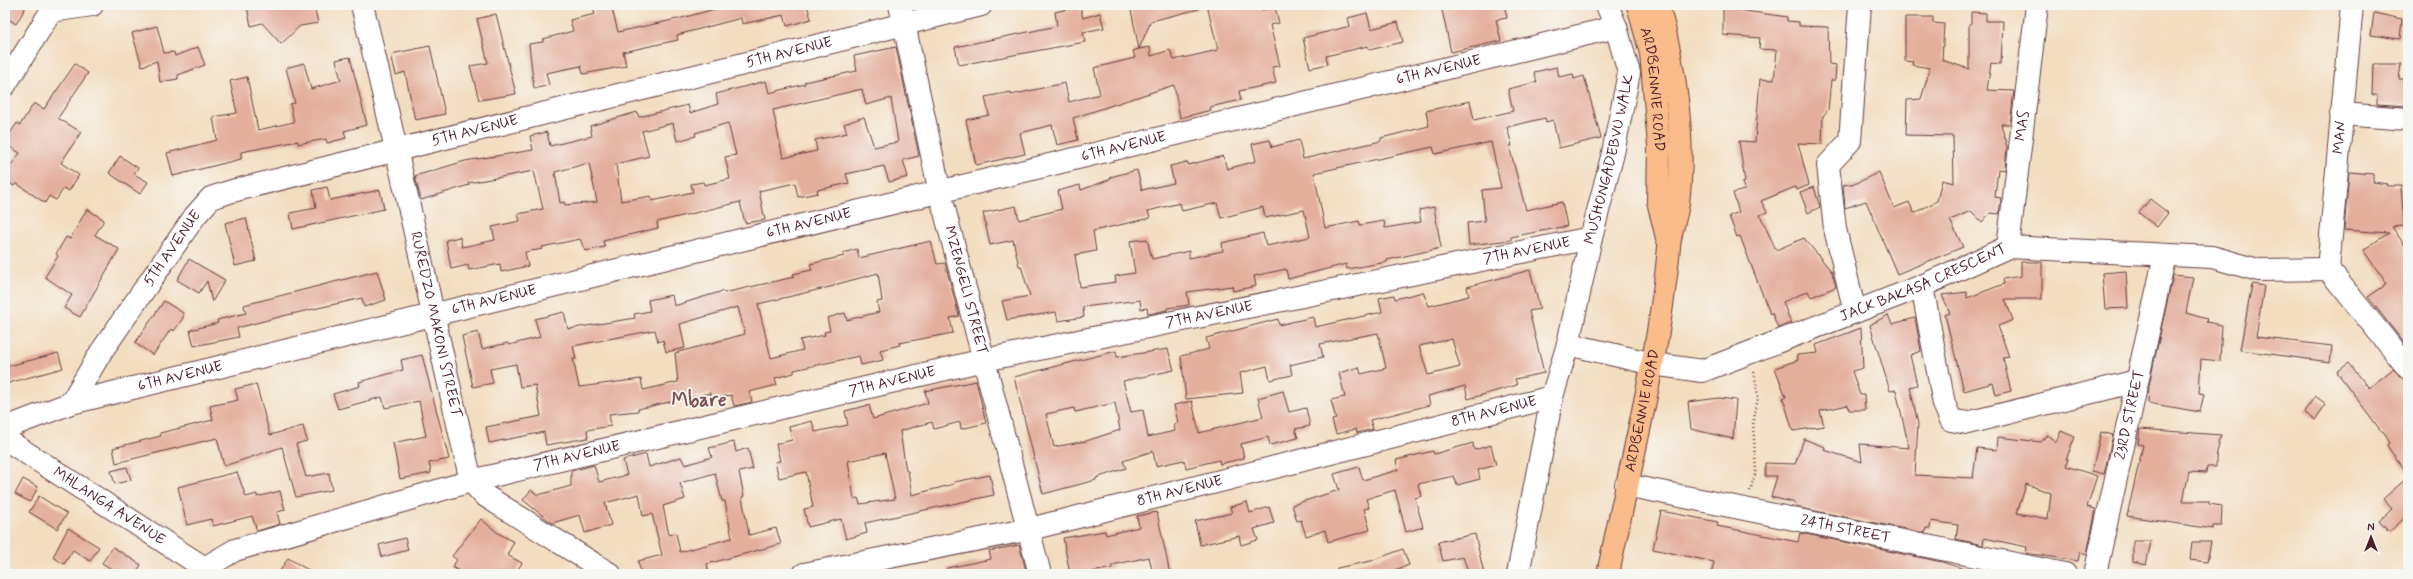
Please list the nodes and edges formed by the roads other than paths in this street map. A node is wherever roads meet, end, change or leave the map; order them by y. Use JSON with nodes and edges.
{"nodes":[{"id":1,"x":92,"y":5,"type":"edge"},
{"id":2,"x":362,"y":5,"type":"edge"},
{"id":3,"x":981,"y":5,"type":"edge"},
{"id":4,"x":1607,"y":5,"type":"edge"},
{"id":5,"x":1638,"y":5,"type":"edge"},
{"id":6,"x":1658,"y":5,"type":"edge"},
{"id":7,"x":1860,"y":5,"type":"edge"},
{"id":8,"x":2037,"y":5,"type":"edge"},
{"id":9,"x":2352,"y":5,"type":"edge"},
{"id":10,"x":53,"y":8,"type":"edge"},
{"id":11,"x":901,"y":14,"type":"edge"},
{"id":12,"x":1616,"y":27,"type":"junction"},
{"id":13,"x":5,"y":85,"type":"edge"},
{"id":14,"x":2341,"y":114,"type":"junction"},
{"id":15,"x":2408,"y":119,"type":"edge"},
{"id":16,"x":398,"y":151,"type":"junction"},
{"id":17,"x":940,"y":193,"type":"junction"},
{"id":18,"x":1591,"y":238,"type":"junction"},
{"id":19,"x":1669,"y":245,"type":"junction"},
{"id":20,"x":2008,"y":247,"type":"junction"},
{"id":21,"x":2165,"y":255,"type":"junction"},
{"id":22,"x":2328,"y":269,"type":"junction"},
{"id":23,"x":1922,"y":286,"type":"junction"},
{"id":24,"x":1855,"y":312,"type":"junction"},
{"id":25,"x":432,"y":317,"type":"junction"},
{"id":26,"x":1568,"y":344,"type":"junction"},
{"id":27,"x":984,"y":360,"type":"junction"},
{"id":28,"x":1653,"y":364,"type":"junction"},
{"id":29,"x":2408,"y":368,"type":"edge"},
{"id":30,"x":2137,"y":381,"type":"junction"},
{"id":31,"x":1552,"y":398,"type":"junction"},
{"id":32,"x":71,"y":403,"type":"junction"},
{"id":33,"x":5,"y":428,"type":"edge"},
{"id":34,"x":5,"y":439,"type":"edge"},
{"id":35,"x":471,"y":481,"type":"junction"},
{"id":36,"x":1626,"y":486,"type":"junction"},
{"id":37,"x":1030,"y":530,"type":"junction"},
{"id":38,"x":208,"y":573,"type":"edge"},
{"id":39,"x":610,"y":574,"type":"edge"},
{"id":40,"x":804,"y":574,"type":"edge"},
{"id":41,"x":1040,"y":574,"type":"edge"},
{"id":42,"x":1518,"y":574,"type":"edge"},
{"id":43,"x":1608,"y":574,"type":"edge"},
{"id":44,"x":2065,"y":574,"type":"edge"},
{"id":45,"x":2095,"y":574,"type":"edge"}],
"edges":[{"from":1,"to":10,"type":"street"},
{"from":2,"to":16,"type":"street","name":"RUREDZO MAKONI STREET"},
{"from":3,"to":11,"type":"street","name":"5TH AVENUE"},
{"from":4,"to":12,"type":"street","name":"MUSHONGADEBVU WALK"},
{"from":5,"to":19,"type":"main road","name":"ARDBENNIE ROAD"},
{"from":6,"to":19,"type":"main road","name":"ARDBENNIE ROAD"},
{"from":7,"to":24,"type":"street"},
{"from":8,"to":20,"type":"street","name":"MAS"},
{"from":9,"to":14,"type":"street","name":"MAN"},
{"from":10,"to":13,"type":"street"},
{"from":11,"to":16,"type":"street","name":"5TH AVENUE"},
{"from":11,"to":17,"type":"street","name":"MZENGELI STREET"},
{"from":12,"to":17,"type":"street","name":"6TH AVENUE"},
{"from":12,"to":18,"type":"street","name":"MUSHONGADEBVU WALK"},
{"from":14,"to":15,"type":"street"},
{"from":14,"to":22,"type":"street","name":"MAN"},
{"from":16,"to":25,"type":"street","name":"RUREDZO MAKONI STREET"},
{"from":16,"to":32,"type":"street","name":"5TH AVENUE"},
{"from":17,"to":25,"type":"street","name":"6TH AVENUE"},
{"from":17,"to":27,"type":"street","name":"MZENGELI STREET"},
{"from":18,"to":26,"type":"street","name":"MUSHONGADEBVU WALK"},
{"from":18,"to":27,"type":"street","name":"7TH AVENUE"},
{"from":19,"to":28,"type":"main road","name":"ARDBENNIE ROAD"},
{"from":20,"to":21,"type":"street","name":"JACK BAKASA CRESCENT"},
{"from":20,"to":23,"type":"street","name":"JACK BAKASA CRESCENT"},
{"from":21,"to":22,"type":"street","name":"JACK BAKASA CRESCENT"},
{"from":21,"to":30,"type":"street","name":"23RD STREET"},
{"from":22,"to":29,"type":"street"},
{"from":23,"to":24,"type":"street","name":"JACK BAKASA CRESCENT"},
{"from":23,"to":30,"type":"street"},
{"from":24,"to":28,"type":"street","name":"JACK BAKASA CRESCENT"},
{"from":25,"to":32,"type":"street","name":"6TH AVENUE"},
{"from":25,"to":35,"type":"street","name":"RUREDZO MAKONI STREET"},
{"from":26,"to":28,"type":"street","name":"JACK BAKASA CRESCENT"},
{"from":26,"to":31,"type":"street","name":"MUSHONGADEBVU WALK"},
{"from":27,"to":35,"type":"street","name":"7TH AVENUE"},
{"from":27,"to":37,"type":"street","name":"MZENGELI STREET"},
{"from":28,"to":36,"type":"main road","name":"ARDBENNIE ROAD"},
{"from":30,"to":45,"type":"street","name":"23RD STREET"},
{"from":31,"to":37,"type":"street","name":"8TH AVENUE"},
{"from":31,"to":42,"type":"street","name":"MUSHONGADEBVU WALK"},
{"from":32,"to":33,"type":"street","name":"6TH AVENUE"},
{"from":34,"to":38,"type":"street","name":"MHLANGA AVENUE"},
{"from":35,"to":38,"type":"street","name":"7TH AVENUE"},
{"from":35,"to":39,"type":"street"},
{"from":36,"to":43,"type":"main road","name":"ARDBENNIE ROAD"},
{"from":36,"to":44,"type":"street","name":"24TH STREET"},
{"from":37,"to":40,"type":"street","name":"8TH AVENUE"},
{"from":37,"to":41,"type":"street","name":"MZENGELI STREET"}]}
